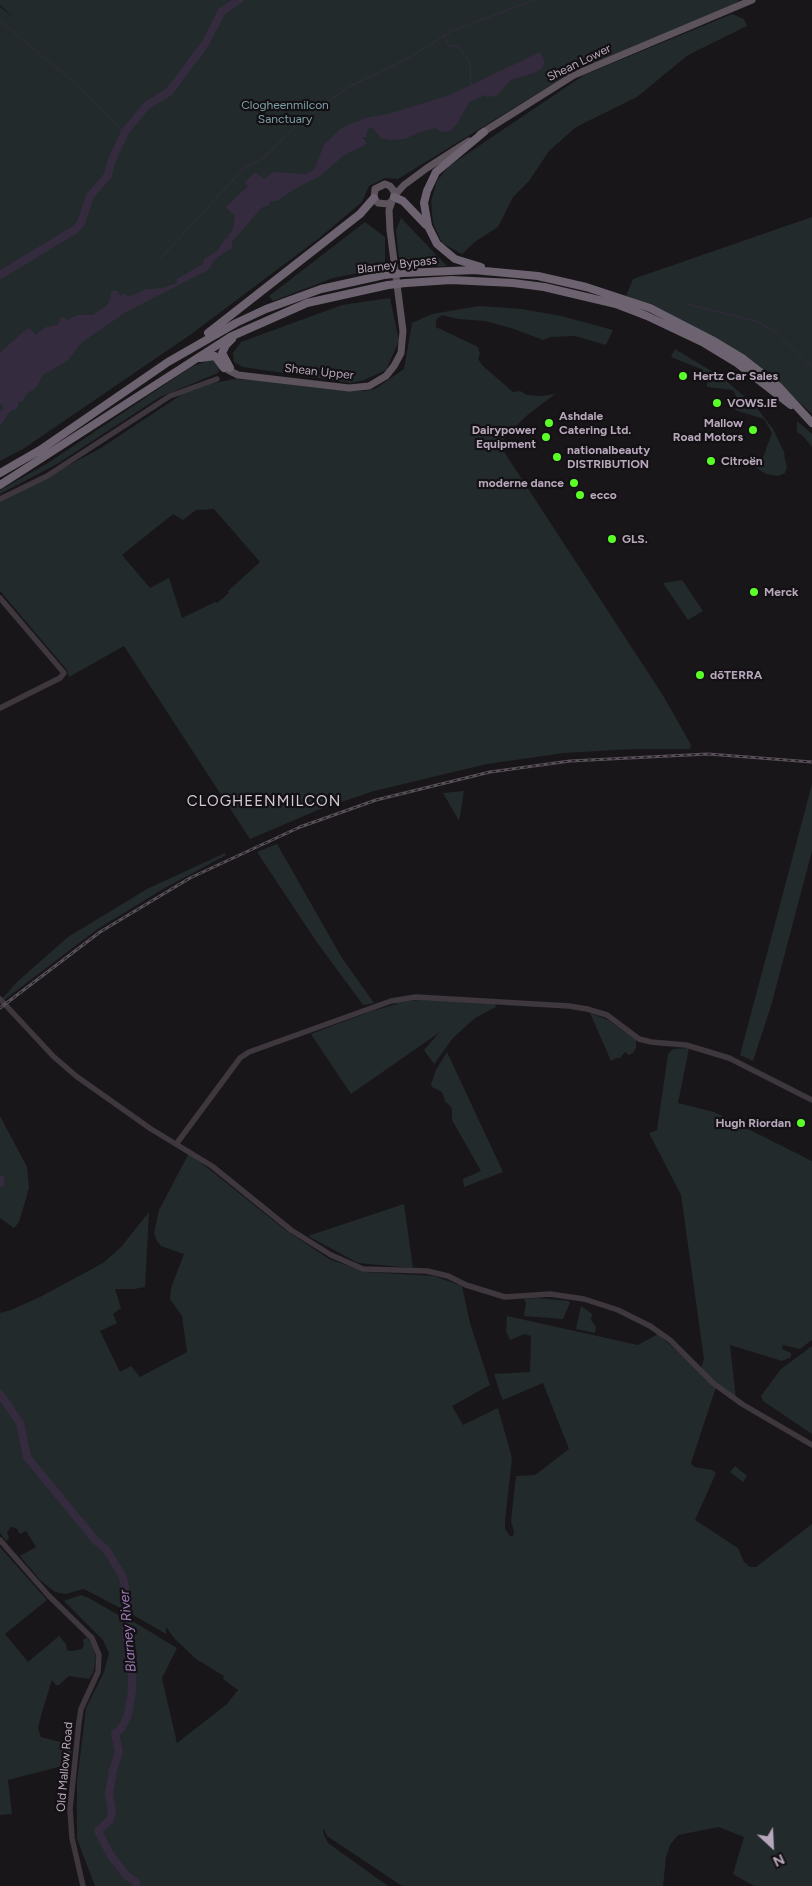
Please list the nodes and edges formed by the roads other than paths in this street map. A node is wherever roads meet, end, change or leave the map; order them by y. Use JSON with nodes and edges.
{"nodes":[{"id":1,"x":752,"y":0,"type":"edge"},
{"id":2,"x":484,"y":132,"type":"junction"},
{"id":3,"x":427,"y":168,"type":"junction"},
{"id":4,"x":391,"y":187,"type":"junction"},
{"id":5,"x":374,"y":198,"type":"junction"},
{"id":6,"x":394,"y":198,"type":"junction"},
{"id":7,"x":381,"y":204,"type":"junction"},
{"id":8,"x":428,"y":226,"type":"junction"},
{"id":9,"x":390,"y":230,"type":"junction"},
{"id":10,"x":538,"y":276,"type":"junction"},
{"id":11,"x":252,"y":326,"type":"junction"},
{"id":12,"x":168,"y":362,"type":"junction"},
{"id":13,"x":187,"y":362,"type":"junction"},
{"id":14,"x":229,"y":369,"type":"junction"},
{"id":15,"x":217,"y":379,"type":"dead end"},
{"id":16,"x":810,"y":421,"type":"edge"},
{"id":17,"x":0,"y":473,"type":"edge"},
{"id":18,"x":0,"y":485,"type":"edge"},
{"id":19,"x":0,"y":499,"type":"edge"},
{"id":20,"x":0,"y":598,"type":"edge"},
{"id":21,"x":0,"y":708,"type":"edge"},
{"id":22,"x":0,"y":999,"type":"edge"},
{"id":23,"x":812,"y":1100,"type":"edge"},
{"id":24,"x":177,"y":1143,"type":"junction"},
{"id":25,"x":812,"y":1445,"type":"edge"},
{"id":26,"x":0,"y":1540,"type":"edge"},
{"id":27,"x":83,"y":1886,"type":"edge"}],
"edges":[{"from":1,"to":2,"type":"main road","name":"Shean Lower"},
{"from":2,"to":3,"type":"main road","name":"Shean Lower"},
{"from":2,"to":8,"type":"highway"},
{"from":3,"to":4,"type":"main road","name":"Shean Lower"},
{"from":3,"to":6,"type":"main road","name":"Shean Lower"},
{"from":4,"to":5,"type":"main road"},
{"from":4,"to":6,"type":"main road"},
{"from":5,"to":7,"type":"main road"},
{"from":5,"to":12,"type":"highway"},
{"from":6,"to":7,"type":"main road"},
{"from":6,"to":8,"type":"highway"},
{"from":6,"to":9,"type":"main road","name":"Shean Upper"},
{"from":7,"to":9,"type":"main road","name":"Shean Upper"},
{"from":8,"to":10,"type":"highway"},
{"from":9,"to":14,"type":"main road","name":"Shean Upper"},
{"from":10,"to":12,"type":"highway","name":"Blarney Bypass","bridge":true},
{"from":10,"to":16,"type":"highway","name":"Blarney Bypass"},
{"from":11,"to":13,"type":"highway","name":"Blarney Bypass"},
{"from":11,"to":14,"type":"highway"},
{"from":11,"to":16,"type":"highway","name":"Blarney Bypass","bridge":true},
{"from":12,"to":17,"type":"highway","name":"Blarney Bypass"},
{"from":13,"to":14,"type":"highway"},
{"from":13,"to":18,"type":"highway","name":"Blarney Bypass"},
{"from":15,"to":19,"type":"street"},
{"from":20,"to":21,"type":"street"},
{"from":22,"to":24,"type":"street"},
{"from":23,"to":24,"type":"street"},
{"from":24,"to":25,"type":"street"},
{"from":26,"to":27,"type":"street","name":"Old Mallow Road"}]}
